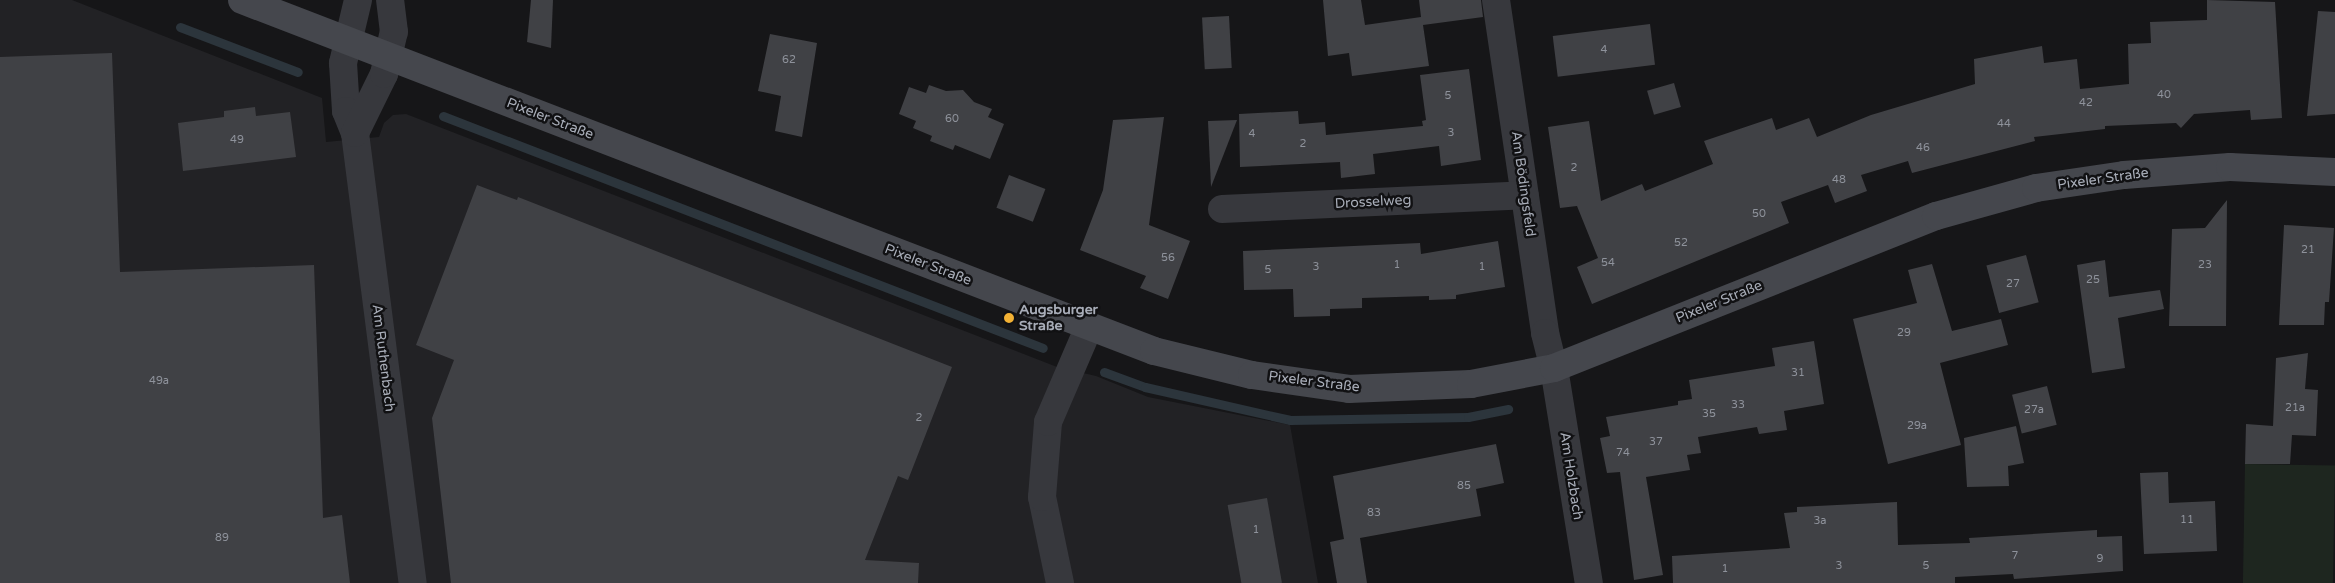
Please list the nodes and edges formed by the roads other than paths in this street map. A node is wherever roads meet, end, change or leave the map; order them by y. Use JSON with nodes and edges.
{"nodes":[{"id":1,"x":242,"y":0,"type":"edge"},
{"id":2,"x":358,"y":0,"type":"edge"},
{"id":3,"x":390,"y":0,"type":"edge"},
{"id":4,"x":1496,"y":0,"type":"edge"},
{"id":5,"x":347,"y":41,"type":"junction"},
{"id":6,"x":388,"y":57,"type":"junction"},
{"id":7,"x":354,"y":133,"type":"junction"},
{"id":8,"x":2335,"y":172,"type":"edge"},
{"id":9,"x":1525,"y":195,"type":"junction"},
{"id":10,"x":1222,"y":209,"type":"dead end"},
{"id":11,"x":1090,"y":327,"type":"junction"},
{"id":12,"x":1554,"y":368,"type":"junction"},
{"id":13,"x":413,"y":583,"type":"edge"},
{"id":14,"x":1060,"y":583,"type":"edge"},
{"id":15,"x":1589,"y":583,"type":"edge"}],
"edges":[{"from":1,"to":5,"type":"main road","name":"Pixeler Straße"},
{"from":2,"to":5,"type":"street","name":"Am Ruthenbach"},
{"from":3,"to":6,"type":"street"},
{"from":4,"to":9,"type":"street","name":"Am Bödingsfeld"},
{"from":5,"to":6,"type":"main road","name":"Pixeler Straße"},
{"from":5,"to":7,"type":"street","name":"Am Ruthenbach"},
{"from":6,"to":7,"type":"street"},
{"from":6,"to":11,"type":"main road","name":"Pixeler Straße"},
{"from":7,"to":13,"type":"street","name":"Am Ruthenbach"},
{"from":8,"to":12,"type":"main road","name":"Pixeler Straße"},
{"from":9,"to":10,"type":"street","name":"Drosselweg"},
{"from":9,"to":12,"type":"street","name":"Am Bödingsfeld"},
{"from":11,"to":12,"type":"main road","name":"Pixeler Straße"},
{"from":11,"to":14,"type":"street"},
{"from":12,"to":15,"type":"street","name":"Am Holzbach"}]}
